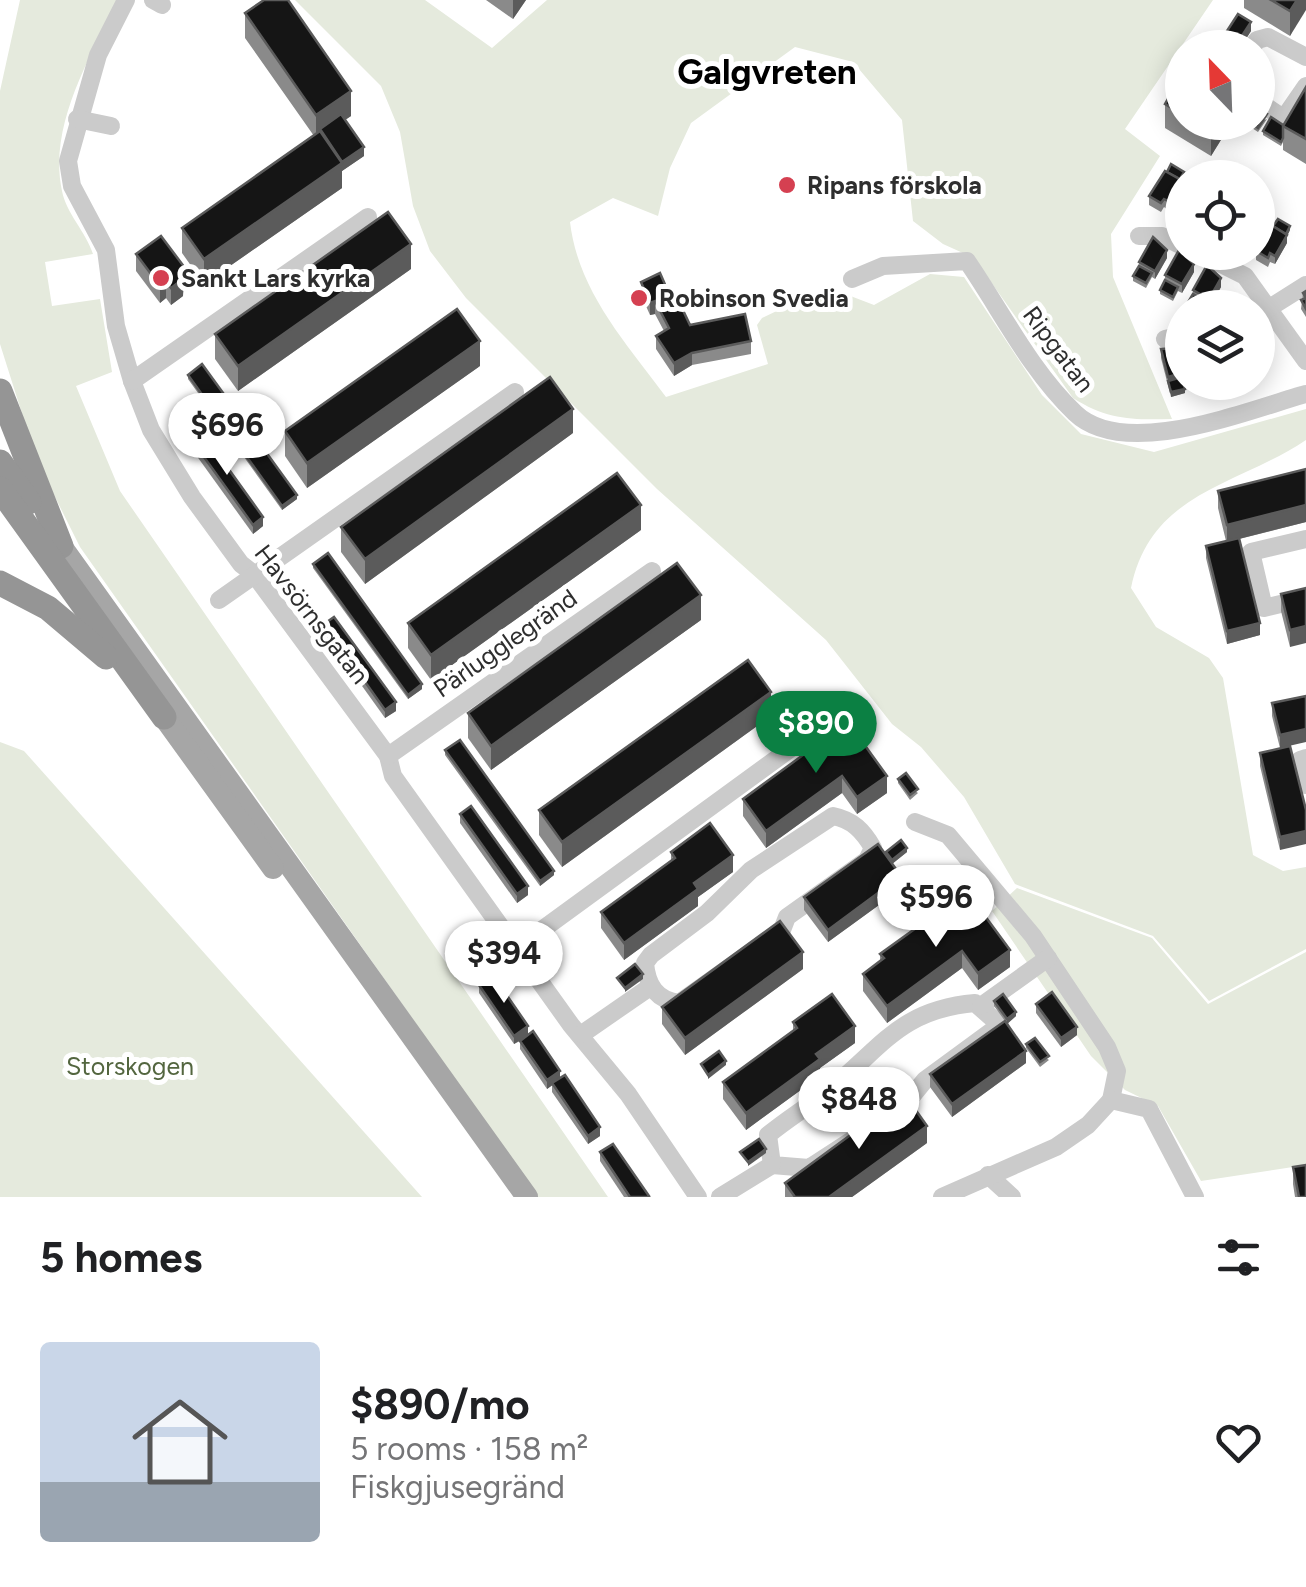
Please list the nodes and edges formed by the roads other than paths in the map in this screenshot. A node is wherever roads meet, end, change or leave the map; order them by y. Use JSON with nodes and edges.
{"nodes":[{"id":1,"x":126,"y":0,"type":"edge"},
{"id":2,"x":1275,"y":41,"type":"edge"},
{"id":3,"x":1306,"y":58,"type":"edge"},
{"id":4,"x":1306,"y":86,"type":"edge"},
{"id":5,"x":1275,"y":113,"type":"edge"},
{"id":6,"x":77,"y":118,"type":"junction"},
{"id":7,"x":111,"y":126,"type":"dead end"},
{"id":8,"x":368,"y":217,"type":"dead end"},
{"id":9,"x":1139,"y":236,"type":"dead end"},
{"id":10,"x":1165,"y":238,"type":"edge"},
{"id":11,"x":1233,"y":270,"type":"edge"},
{"id":12,"x":852,"y":279,"type":"dead end"},
{"id":13,"x":1306,"y":285,"type":"edge"},
{"id":14,"x":1252,"y":290,"type":"edge"},
{"id":15,"x":1275,"y":304,"type":"edge"},
{"id":16,"x":1275,"y":326,"type":"edge"},
{"id":17,"x":1306,"y":361,"type":"edge"},
{"id":18,"x":132,"y":382,"type":"junction"},
{"id":19,"x":0,"y":391,"type":"edge"},
{"id":20,"x":514,"y":392,"type":"dead end"},
{"id":21,"x":1306,"y":394,"type":"edge"},
{"id":22,"x":0,"y":462,"type":"edge"},
{"id":23,"x":0,"y":489,"type":"edge"},
{"id":24,"x":1306,"y":539,"type":"edge"},
{"id":25,"x":62,"y":546,"type":"junction"},
{"id":26,"x":652,"y":572,"type":"dead end"},
{"id":27,"x":254,"y":574,"type":"junction"},
{"id":28,"x":0,"y":583,"type":"edge"},
{"id":29,"x":1306,"y":598,"type":"edge"},
{"id":30,"x":218,"y":600,"type":"dead end"},
{"id":31,"x":164,"y":717,"type":"junction"},
{"id":32,"x":805,"y":738,"type":"dead end"},
{"id":33,"x":388,"y":756,"type":"junction"},
{"id":34,"x":1306,"y":758,"type":"edge"},
{"id":35,"x":1306,"y":786,"type":"edge"},
{"id":36,"x":915,"y":822,"type":"dead end"},
{"id":37,"x":517,"y":948,"type":"junction"},
{"id":38,"x":1048,"y":958,"type":"junction"},
{"id":39,"x":650,"y":986,"type":"junction"},
{"id":40,"x":981,"y":1006,"type":"junction"},
{"id":41,"x":582,"y":1034,"type":"junction"},
{"id":42,"x":1111,"y":1100,"type":"junction"},
{"id":43,"x":772,"y":1164,"type":"junction"},
{"id":44,"x":988,"y":1176,"type":"junction"},
{"id":45,"x":509,"y":1197,"type":"edge"},
{"id":46,"x":527,"y":1197,"type":"edge"},
{"id":47,"x":698,"y":1197,"type":"edge"},
{"id":48,"x":720,"y":1197,"type":"edge"},
{"id":49,"x":942,"y":1197,"type":"edge"},
{"id":50,"x":1012,"y":1197,"type":"edge"},
{"id":51,"x":1196,"y":1197,"type":"edge"}],
"edges":[{"from":1,"to":6,"type":"street","name":"Havsörnsgatan"},
{"from":2,"to":3,"type":"street"},
{"from":4,"to":5,"type":"street"},
{"from":6,"to":7,"type":"street"},
{"from":6,"to":18,"type":"street","name":"Havsörnsgatan"},
{"from":8,"to":18,"type":"street"},
{"from":9,"to":10,"type":"street"},
{"from":11,"to":14,"type":"street"},
{"from":12,"to":21,"type":"street","name":"Ripgatan"},
{"from":13,"to":15,"type":"street"},
{"from":16,"to":17,"type":"street"},
{"from":18,"to":27,"type":"street","name":"Havsörnsgatan"},
{"from":19,"to":25,"type":"highway"},
{"from":20,"to":27,"type":"street"},
{"from":22,"to":25,"type":"highway"},
{"from":23,"to":31,"type":"highway"},
{"from":24,"to":29,"type":"street"},
{"from":25,"to":46,"type":"main road"},
{"from":26,"to":33,"type":"street","name":"Pärlugglegränd"},
{"from":27,"to":30,"type":"street"},
{"from":27,"to":33,"type":"street","name":"Havsörnsgatan"},
{"from":28,"to":31,"type":"highway"},
{"from":31,"to":45,"type":"main road"},
{"from":32,"to":37,"type":"street"},
{"from":33,"to":37,"type":"street","name":"Havsörnsgatan"},
{"from":34,"to":35,"type":"street"},
{"from":36,"to":38,"type":"street"},
{"from":37,"to":41,"type":"street","name":"Havsörnsgatan"},
{"from":38,"to":40,"type":"street"},
{"from":38,"to":42,"type":"street"},
{"from":39,"to":39,"type":"street"},
{"from":39,"to":41,"type":"street"},
{"from":40,"to":43,"type":"street"},
{"from":40,"to":43,"type":"street"},
{"from":41,"to":47,"type":"street","name":"Havsörnsgatan"},
{"from":42,"to":44,"type":"street"},
{"from":42,"to":51,"type":"street"},
{"from":43,"to":48,"type":"street"},
{"from":44,"to":49,"type":"street"},
{"from":44,"to":50,"type":"street"}]}
